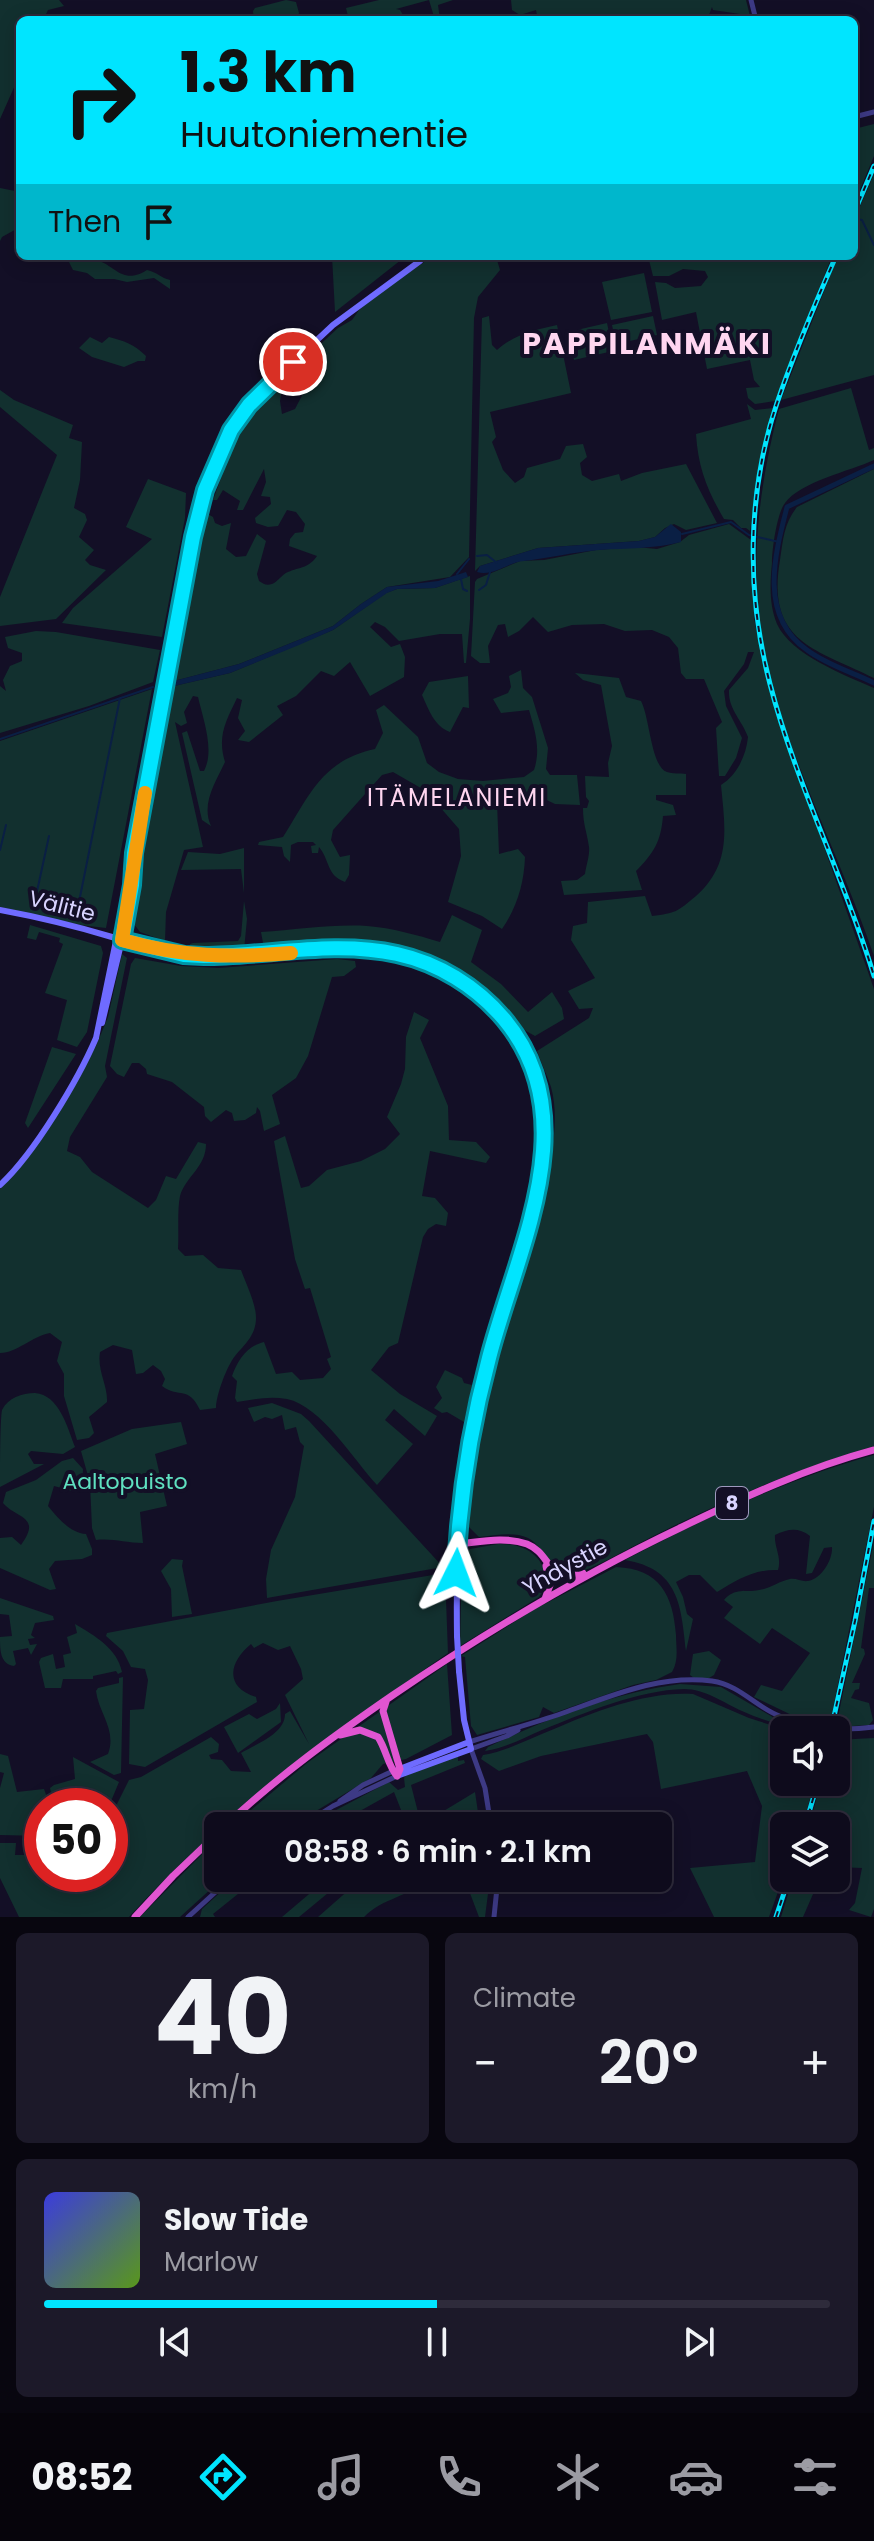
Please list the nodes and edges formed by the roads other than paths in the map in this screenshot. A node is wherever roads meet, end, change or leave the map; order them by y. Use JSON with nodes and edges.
{"nodes":[{"id":1,"x":418,"y":260,"type":"edge"},
{"id":2,"x":0,"y":910,"type":"edge"},
{"id":3,"x":119,"y":939,"type":"junction"},
{"id":4,"x":0,"y":1185,"type":"edge"},
{"id":5,"x":874,"y":1450,"type":"edge"},
{"id":6,"x":457,"y":1544,"type":"junction"},
{"id":7,"x":544,"y":1560,"type":"junction"},
{"id":8,"x":597,"y":1569,"type":"junction"},
{"id":9,"x":545,"y":1599,"type":"junction"},
{"id":10,"x":388,"y":1699,"type":"junction"},
{"id":11,"x":874,"y":1727,"type":"edge"},
{"id":12,"x":334,"y":1737,"type":"junction"},
{"id":13,"x":470,"y":1746,"type":"junction"},
{"id":14,"x":397,"y":1772,"type":"junction"},
{"id":15,"x":241,"y":1812,"type":"edge"},
{"id":16,"x":323,"y":1812,"type":"edge"},
{"id":17,"x":489,"y":1812,"type":"edge"},
{"id":18,"x":204,"y":1846,"type":"edge"},
{"id":19,"x":216,"y":1892,"type":"edge"},
{"id":20,"x":497,"y":1892,"type":"edge"},
{"id":21,"x":135,"y":1917,"type":"edge"},
{"id":22,"x":188,"y":1917,"type":"edge"},
{"id":23,"x":494,"y":1917,"type":"edge"}],
"edges":[{"from":1,"to":3,"type":"main road"},
{"from":2,"to":3,"type":"main road","name":"Välitie"},
{"from":3,"to":4,"type":"main road"},
{"from":3,"to":6,"type":"main road","name":"Välitie"},
{"from":5,"to":8,"type":"highway","name":"Yhdystie","number":"8"},
{"from":6,"to":7,"type":"highway"},
{"from":6,"to":13,"type":"main road","name":"Välitie","bridge":true},
{"from":7,"to":8,"type":"highway"},
{"from":7,"to":9,"type":"highway"},
{"from":8,"to":9,"type":"highway","name":"Yhdystie","number":"8"},
{"from":9,"to":10,"type":"highway","name":"Yhdystie","number":"8"},
{"from":10,"to":12,"type":"highway","name":"Yhdystie","number":"8"},
{"from":10,"to":14,"type":"highway"},
{"from":11,"to":13,"type":"street"},
{"from":12,"to":14,"type":"highway"},
{"from":12,"to":15,"type":"highway","name":"Yhdystie","number":"8"},
{"from":13,"to":14,"type":"main road"},
{"from":13,"to":17,"type":"street"},
{"from":14,"to":16,"type":"street"},
{"from":18,"to":21,"type":"highway"},
{"from":19,"to":22,"type":"street"},
{"from":20,"to":23,"type":"street"}]}
